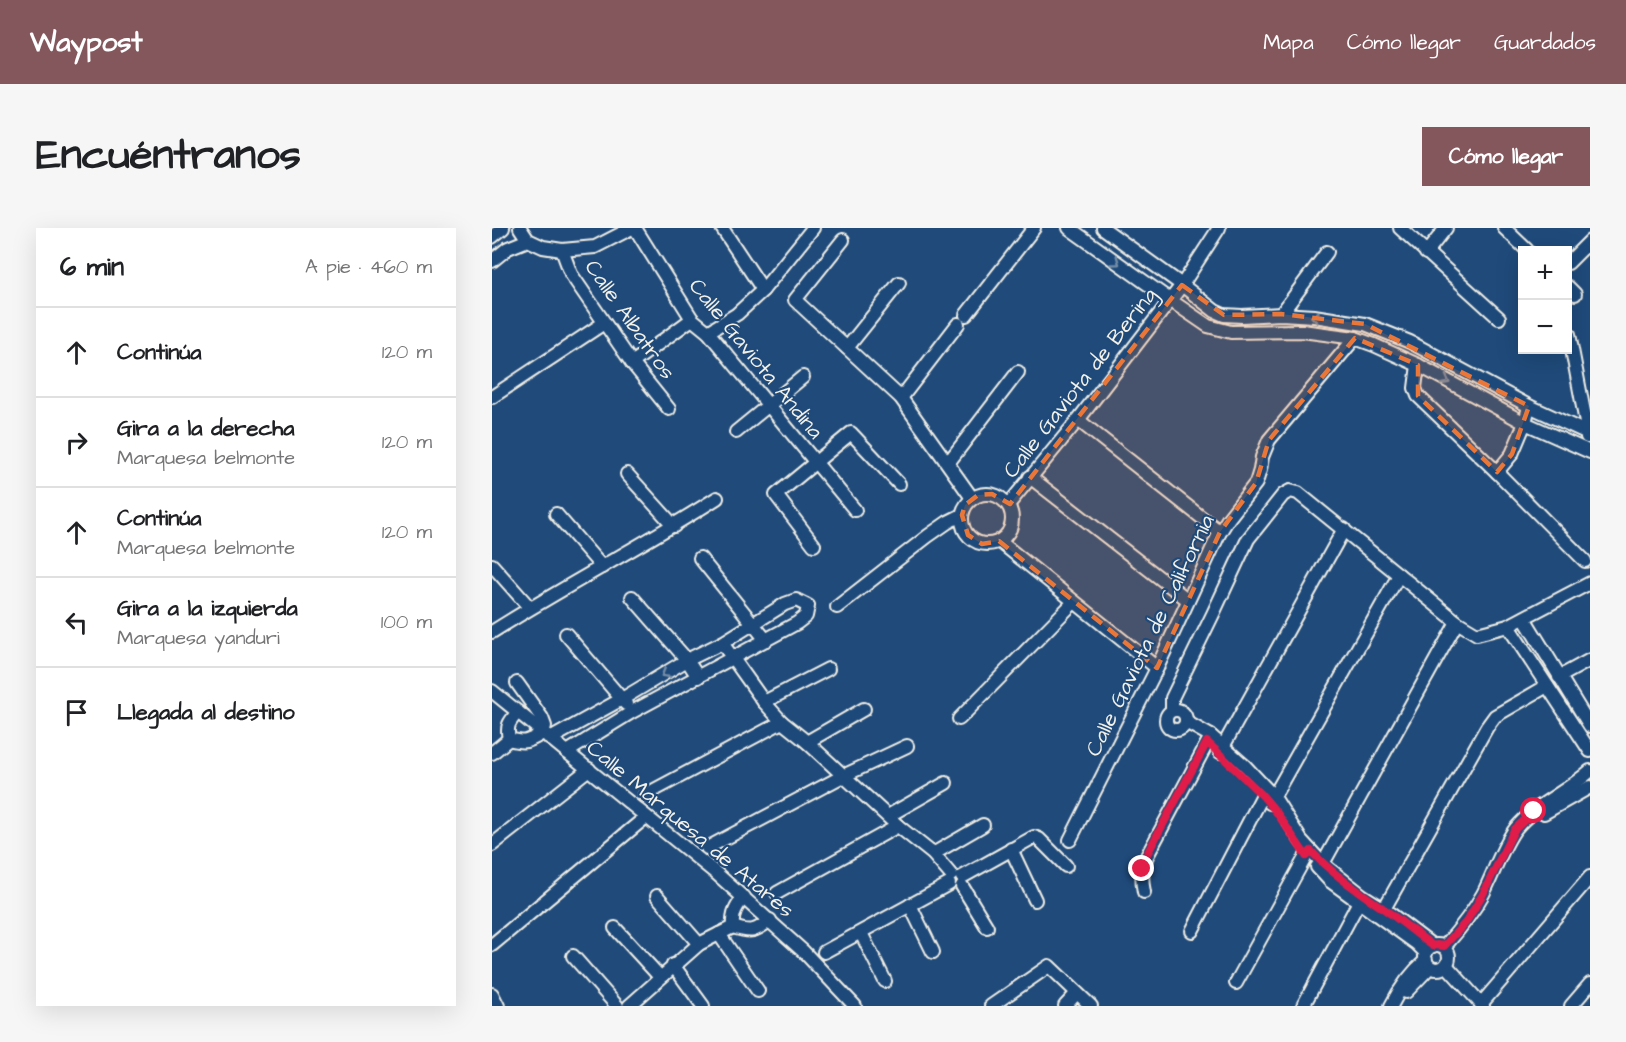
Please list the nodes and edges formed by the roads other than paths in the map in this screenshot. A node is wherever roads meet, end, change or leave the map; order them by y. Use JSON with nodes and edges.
{"nodes":[{"id":1,"x":520,"y":228,"type":"edge"},
{"id":2,"x":633,"y":228,"type":"edge"},
{"id":3,"x":722,"y":228,"type":"edge"},
{"id":4,"x":813,"y":228,"type":"edge"},
{"id":5,"x":1034,"y":228,"type":"edge"},
{"id":6,"x":1069,"y":228,"type":"edge"},
{"id":7,"x":1103,"y":228,"type":"edge"},
{"id":8,"x":1219,"y":228,"type":"edge"},
{"id":9,"x":1400,"y":228,"type":"edge"},
{"id":10,"x":1446,"y":228,"type":"edge"},
{"id":11,"x":1504,"y":228,"type":"edge"},
{"id":12,"x":528,"y":240,"type":"junction"},
{"id":13,"x":843,"y":240,"type":"dead end"},
{"id":14,"x":1590,"y":240,"type":"edge"},
{"id":15,"x":1523,"y":246,"type":"edge"},
{"id":16,"x":562,"y":250,"type":"junction"},
{"id":17,"x":1327,"y":252,"type":"dead end"},
{"id":18,"x":1426,"y":253,"type":"junction"},
{"id":19,"x":1572,"y":259,"type":"edge"},
{"id":20,"x":492,"y":261,"type":"edge"},
{"id":21,"x":899,"y":283,"type":"dead end"},
{"id":22,"x":1182,"y":285,"type":"junction"},
{"id":23,"x":763,"y":290,"type":"junction"},
{"id":24,"x":1170,"y":300,"type":"junction"},
{"id":25,"x":1281,"y":314,"type":"junction"},
{"id":26,"x":1499,"y":318,"type":"dead end"},
{"id":27,"x":692,"y":319,"type":"junction"},
{"id":28,"x":604,"y":323,"type":"junction"},
{"id":29,"x":708,"y":332,"type":"junction"},
{"id":30,"x":1358,"y":339,"type":"junction"},
{"id":31,"x":847,"y":348,"type":"junction"},
{"id":32,"x":1572,"y":349,"type":"edge"},
{"id":33,"x":632,"y":363,"type":"junction"},
{"id":34,"x":1418,"y":365,"type":"junction"},
{"id":35,"x":1018,"y":372,"type":"dead end"},
{"id":36,"x":802,"y":377,"type":"dead end"},
{"id":37,"x":492,"y":397,"type":"edge"},
{"id":38,"x":901,"y":398,"type":"junction"},
{"id":39,"x":768,"y":406,"type":"junction"},
{"id":40,"x":1529,"y":406,"type":"junction"},
{"id":41,"x":669,"y":409,"type":"dead end"},
{"id":42,"x":1078,"y":420,"type":"junction"},
{"id":43,"x":1525,"y":423,"type":"junction"},
{"id":44,"x":736,"y":432,"type":"dead end"},
{"id":45,"x":1589,"y":433,"type":"edge"},
{"id":46,"x":1587,"y":451,"type":"edge"},
{"id":47,"x":815,"y":463,"type":"junction"},
{"id":48,"x":948,"y":464,"type":"junction"},
{"id":49,"x":1497,"y":472,"type":"junction"},
{"id":50,"x":627,"y":474,"type":"dead end"},
{"id":51,"x":1030,"y":477,"type":"junction"},
{"id":52,"x":899,"y":484,"type":"dead end"},
{"id":53,"x":717,"y":498,"type":"dead end"},
{"id":54,"x":972,"y":498,"type":"junction"},
{"id":55,"x":1008,"y":505,"type":"junction"},
{"id":56,"x":855,"y":510,"type":"dead end"},
{"id":57,"x":556,"y":514,"type":"dead end"},
{"id":58,"x":963,"y":521,"type":"junction"},
{"id":59,"x":674,"y":526,"type":"junction"},
{"id":60,"x":1344,"y":529,"type":"junction"},
{"id":61,"x":1220,"y":532,"type":"junction"},
{"id":62,"x":999,"y":541,"type":"junction"},
{"id":63,"x":814,"y":545,"type":"dead end"},
{"id":64,"x":700,"y":558,"type":"dead end"},
{"id":65,"x":1585,"y":561,"type":"dead end"},
{"id":66,"x":492,"y":565,"type":"edge"},
{"id":67,"x":602,"y":567,"type":"junction"},
{"id":68,"x":1399,"y":575,"type":"junction"},
{"id":69,"x":1590,"y":583,"type":"edge"},
{"id":70,"x":632,"y":597,"type":"dead end"},
{"id":71,"x":1188,"y":600,"type":"junction"},
{"id":72,"x":1074,"y":602,"type":"junction"},
{"id":73,"x":837,"y":607,"type":"dead end"},
{"id":74,"x":530,"y":608,"type":"junction"},
{"id":75,"x":1524,"y":618,"type":"junction"},
{"id":76,"x":1457,"y":622,"type":"junction"},
{"id":77,"x":753,"y":624,"type":"junction"},
{"id":78,"x":1508,"y":626,"type":"junction"},
{"id":79,"x":492,"y":632,"type":"edge"},
{"id":80,"x":566,"y":634,"type":"dead end"},
{"id":81,"x":766,"y":639,"type":"junction"},
{"id":82,"x":722,"y":643,"type":"junction"},
{"id":83,"x":733,"y":658,"type":"junction"},
{"id":84,"x":687,"y":660,"type":"junction"},
{"id":85,"x":1590,"y":660,"type":"edge"},
{"id":86,"x":1157,"y":668,"type":"junction"},
{"id":87,"x":828,"y":669,"type":"dead end"},
{"id":88,"x":698,"y":677,"type":"junction"},
{"id":89,"x":1559,"y":677,"type":"junction"},
{"id":90,"x":517,"y":683,"type":"dead end"},
{"id":91,"x":1547,"y":686,"type":"junction"},
{"id":92,"x":492,"y":691,"type":"edge"},
{"id":93,"x":622,"y":699,"type":"junction"},
{"id":94,"x":764,"y":702,"type":"junction"},
{"id":95,"x":864,"y":709,"type":"dead end"},
{"id":96,"x":518,"y":712,"type":"junction"},
{"id":97,"x":632,"y":712,"type":"junction"},
{"id":98,"x":959,"y":719,"type":"dead end"},
{"id":99,"x":782,"y":722,"type":"junction"},
{"id":100,"x":1590,"y":726,"type":"edge"},
{"id":101,"x":546,"y":736,"type":"junction"},
{"id":102,"x":1209,"y":739,"type":"junction"},
{"id":103,"x":509,"y":740,"type":"junction"},
{"id":104,"x":807,"y":742,"type":"junction"},
{"id":105,"x":907,"y":746,"type":"dead end"},
{"id":106,"x":1221,"y":750,"type":"junction"},
{"id":107,"x":1590,"y":751,"type":"edge"},
{"id":108,"x":567,"y":752,"type":"junction"},
{"id":109,"x":492,"y":753,"type":"edge"},
{"id":110,"x":589,"y":769,"type":"junction"},
{"id":111,"x":1590,"y":771,"type":"edge"},
{"id":112,"x":843,"y":776,"type":"junction"},
{"id":113,"x":946,"y":783,"type":"dead end"},
{"id":114,"x":1590,"y":787,"type":"edge"},
{"id":115,"x":645,"y":795,"type":"dead end"},
{"id":116,"x":1268,"y":796,"type":"junction"},
{"id":117,"x":888,"y":816,"type":"junction"},
{"id":118,"x":645,"y":817,"type":"junction"},
{"id":119,"x":983,"y":825,"type":"dead end"},
{"id":120,"x":898,"y":826,"type":"junction"},
{"id":121,"x":1070,"y":840,"type":"dead end"},
{"id":122,"x":492,"y":845,"type":"edge"},
{"id":123,"x":707,"y":848,"type":"dead end"},
{"id":124,"x":1011,"y":849,"type":"junction"},
{"id":125,"x":933,"y":854,"type":"junction"},
{"id":126,"x":1309,"y":854,"type":"junction"},
{"id":127,"x":1066,"y":866,"type":"dead end"},
{"id":128,"x":1321,"y":867,"type":"junction"},
{"id":129,"x":1590,"y":877,"type":"edge"},
{"id":130,"x":956,"y":881,"type":"junction"},
{"id":131,"x":777,"y":892,"type":"dead end"},
{"id":132,"x":1144,"y":892,"type":"dead end"},
{"id":133,"x":657,"y":896,"type":"dead end"},
{"id":134,"x":744,"y":897,"type":"junction"},
{"id":135,"x":1361,"y":899,"type":"junction"},
{"id":136,"x":1035,"y":900,"type":"dead end"},
{"id":137,"x":910,"y":905,"type":"junction"},
{"id":138,"x":1382,"y":913,"type":"junction"},
{"id":139,"x":770,"y":920,"type":"junction"},
{"id":140,"x":733,"y":927,"type":"junction"},
{"id":141,"x":987,"y":927,"type":"dead end"},
{"id":142,"x":615,"y":928,"type":"dead end"},
{"id":143,"x":1192,"y":931,"type":"dead end"},
{"id":144,"x":861,"y":933,"type":"junction"},
{"id":145,"x":720,"y":934,"type":"junction"},
{"id":146,"x":699,"y":944,"type":"junction"},
{"id":147,"x":492,"y":945,"type":"edge"},
{"id":148,"x":824,"y":952,"type":"dead end"},
{"id":149,"x":933,"y":952,"type":"dead end"},
{"id":150,"x":573,"y":956,"type":"dead end"},
{"id":151,"x":1437,"y":958,"type":"junction"},
{"id":152,"x":674,"y":965,"type":"junction"},
{"id":153,"x":660,"y":977,"type":"junction"},
{"id":154,"x":885,"y":981,"type":"dead end"},
{"id":155,"x":1236,"y":983,"type":"dead end"},
{"id":156,"x":1590,"y":984,"type":"edge"},
{"id":157,"x":758,"y":991,"type":"dead end"},
{"id":158,"x":1077,"y":993,"type":"junction"},
{"id":159,"x":492,"y":994,"type":"edge"},
{"id":160,"x":1479,"y":1005,"type":"edge"},
{"id":161,"x":498,"y":1006,"type":"edge"},
{"id":162,"x":616,"y":1006,"type":"edge"},
{"id":163,"x":629,"y":1006,"type":"edge"},
{"id":164,"x":703,"y":1006,"type":"edge"},
{"id":165,"x":855,"y":1006,"type":"edge"},
{"id":166,"x":991,"y":1006,"type":"edge"},
{"id":167,"x":1065,"y":1006,"type":"edge"},
{"id":168,"x":1091,"y":1006,"type":"edge"},
{"id":169,"x":1303,"y":1006,"type":"edge"},
{"id":170,"x":1391,"y":1006,"type":"edge"},
{"id":171,"x":1398,"y":1006,"type":"edge"},
{"id":172,"x":1571,"y":1006,"type":"edge"}],
"edges":[{"from":1,"to":12,"type":"street"},
{"from":2,"to":16,"type":"street"},
{"from":2,"to":27,"type":"street","name":"Calle Gaviota Andina"},
{"from":3,"to":23,"type":"street"},
{"from":4,"to":23,"type":"street"},
{"from":5,"to":38,"type":"street"},
{"from":6,"to":24,"type":"street","one_way":true},
{"from":7,"to":22,"type":"street"},
{"from":8,"to":22,"type":"street","name":"Calle Gaviota de Bering"},
{"from":9,"to":18,"type":"street"},
{"from":10,"to":18,"type":"street"},
{"from":11,"to":15,"type":"street"},
{"from":12,"to":16,"type":"street"},
{"from":12,"to":20,"type":"street"},
{"from":13,"to":31,"type":"street"},
{"from":14,"to":19,"type":"street"},
{"from":16,"to":28,"type":"street","name":"Calle Albatros"},
{"from":17,"to":25,"type":"street"},
{"from":18,"to":26,"type":"street"},
{"from":21,"to":31,"type":"street"},
{"from":22,"to":24,"type":"street","name":"Calle Gaviota de Bering"},
{"from":22,"to":25,"type":"street"},
{"from":23,"to":29,"type":"street"},
{"from":24,"to":30,"type":"street"},
{"from":24,"to":42,"type":"street","name":"Calle Gaviota de Bering"},
{"from":40,"to":25,"type":"street","one_way":true},
{"from":27,"to":29,"type":"street","name":"Calle Gaviota Andina"},
{"from":27,"to":33,"type":"street"},
{"from":28,"to":33,"type":"street","name":"Calle Albatros"},
{"from":28,"to":37,"type":"street"},
{"from":29,"to":39,"type":"street","name":"Calle Gaviota Andina"},
{"from":30,"to":34,"type":"street"},
{"from":30,"to":61,"type":"street","name":"Calle Gaviota de California"},
{"from":31,"to":38,"type":"street"},
{"from":32,"to":45,"type":"street"},
{"from":33,"to":41,"type":"street","name":"Calle Albatros"},
{"from":34,"to":43,"type":"street","one_way":true},
{"from":34,"to":49,"type":"street"},
{"from":35,"to":48,"type":"street"},
{"from":36,"to":39,"type":"street"},
{"from":38,"to":48,"type":"street"},
{"from":39,"to":44,"type":"street"},
{"from":39,"to":47,"type":"street","name":"Calle Gaviota Andina"},
{"from":40,"to":43,"type":"street"},
{"from":40,"to":45,"type":"street"},
{"from":42,"to":51,"type":"street","name":"Calle Gaviota de Bering"},
{"from":42,"to":61,"type":"street"},
{"from":43,"to":46,"type":"street"},
{"from":43,"to":49,"type":"street"},
{"from":45,"to":46,"type":"street"},
{"from":47,"to":52,"type":"street"},
{"from":47,"to":56,"type":"street","name":"Calle Gaviota Andina"},
{"from":47,"to":63,"type":"street"},
{"from":48,"to":54,"type":"street"},
{"from":49,"to":65,"type":"street"},
{"from":50,"to":59,"type":"street"},
{"from":51,"to":55,"type":"street","name":"Calle Gaviota de Bering"},
{"from":51,"to":71,"type":"street"},
{"from":53,"to":59,"type":"street"},
{"from":54,"to":55,"type":"street"},
{"from":54,"to":58,"type":"street"},
{"from":55,"to":62,"type":"street"},
{"from":57,"to":67,"type":"street"},
{"from":58,"to":62,"type":"street"},
{"from":58,"to":73,"type":"street"},
{"from":59,"to":67,"type":"street"},
{"from":60,"to":68,"type":"street"},
{"from":60,"to":102,"type":"street","name":"Calle Gaviota de California"},
{"from":60,"to":106,"type":"street"},
{"from":61,"to":71,"type":"street","name":"Calle Gaviota de California"},
{"from":62,"to":72,"type":"street"},
{"from":64,"to":77,"type":"street"},
{"from":66,"to":74,"type":"street"},
{"from":67,"to":74,"type":"street"},
{"from":68,"to":76,"type":"street"},
{"from":68,"to":116,"type":"street"},
{"from":69,"to":75,"type":"street"},
{"from":70,"to":84,"type":"street"},
{"from":71,"to":86,"type":"street","name":"Calle Gaviota de California"},
{"from":72,"to":86,"type":"street"},
{"from":72,"to":98,"type":"street"},
{"from":74,"to":79,"type":"street"},
{"from":75,"to":78,"type":"street"},
{"from":75,"to":89,"type":"street"},
{"from":76,"to":78,"type":"street"},
{"from":76,"to":128,"type":"street"},
{"from":77,"to":81,"type":"street"},
{"from":77,"to":81,"type":"street"},
{"from":77,"to":82,"type":"street"},
{"from":78,"to":91,"type":"street"},
{"from":80,"to":93,"type":"street"},
{"from":81,"to":83,"type":"street"},
{"from":82,"to":83,"type":"street"},
{"from":82,"to":84,"type":"street"},
{"from":83,"to":88,"type":"street"},
{"from":83,"to":94,"type":"street"},
{"from":84,"to":88,"type":"street"},
{"from":84,"to":93,"type":"street","one_way":true},
{"from":85,"to":89,"type":"street"},
{"from":86,"to":121,"type":"street","name":"Calle Gaviota de California"},
{"from":87,"to":94,"type":"street"},
{"from":88,"to":97,"type":"street"},
{"from":89,"to":100,"type":"street"},
{"from":90,"to":101,"type":"street"},
{"from":91,"to":107,"type":"street"},
{"from":91,"to":138,"type":"street"},
{"from":92,"to":96,"type":"street","name":"Calle Marquesa de Atares"},
{"from":93,"to":97,"type":"street"},
{"from":93,"to":101,"type":"street"},
{"from":94,"to":99,"type":"street"},
{"from":95,"to":104,"type":"street"},
{"from":96,"to":101,"type":"street","name":"Calle Marquesa de Atares"},
{"from":96,"to":103,"type":"street"},
{"from":97,"to":108,"type":"street"},
{"from":99,"to":104,"type":"street"},
{"from":99,"to":115,"type":"street"},
{"from":101,"to":103,"type":"street"},
{"from":101,"to":108,"type":"street","name":"Calle Marquesa de Atares"},
{"from":102,"to":106,"type":"street"},
{"from":102,"to":132,"type":"street"},
{"from":103,"to":109,"type":"street"},
{"from":104,"to":112,"type":"street"},
{"from":105,"to":112,"type":"street"},
{"from":106,"to":116,"type":"street"},
{"from":108,"to":110,"type":"street","name":"Calle Marquesa de Atares"},
{"from":110,"to":118,"type":"street","name":"Calle Marquesa de Atares"},
{"from":110,"to":122,"type":"street"},
{"from":111,"to":151,"type":"street"},
{"from":112,"to":117,"type":"street"},
{"from":112,"to":123,"type":"street"},
{"from":113,"to":117,"type":"street"},
{"from":114,"to":151,"type":"street"},
{"from":116,"to":126,"type":"street"},
{"from":116,"to":143,"type":"street"},
{"from":117,"to":120,"type":"street"},
{"from":118,"to":134,"type":"street","name":"Calle Marquesa de Atares"},
{"from":118,"to":147,"type":"street"},
{"from":119,"to":125,"type":"street"},
{"from":120,"to":125,"type":"street"},
{"from":120,"to":131,"type":"street"},
{"from":124,"to":127,"type":"street"},
{"from":124,"to":130,"type":"street"},
{"from":124,"to":136,"type":"street"},
{"from":125,"to":130,"type":"street"},
{"from":126,"to":128,"type":"street"},
{"from":126,"to":155,"type":"street"},
{"from":128,"to":135,"type":"street"},
{"from":129,"to":160,"type":"street"},
{"from":130,"to":137,"type":"street"},
{"from":130,"to":141,"type":"street"},
{"from":133,"to":146,"type":"street"},
{"from":134,"to":139,"type":"street","name":"Calle Marquesa de Atares"},
{"from":134,"to":140,"type":"street"},
{"from":135,"to":138,"type":"street"},
{"from":135,"to":169,"type":"street"},
{"from":137,"to":144,"type":"street"},
{"from":137,"to":149,"type":"street"},
{"from":138,"to":151,"type":"street"},
{"from":139,"to":140,"type":"street"},
{"from":139,"to":165,"type":"street","name":"Calle Marquesa de Atares"},
{"from":140,"to":145,"type":"street"},
{"from":142,"to":153,"type":"street"},
{"from":144,"to":148,"type":"street"},
{"from":144,"to":154,"type":"street"},
{"from":145,"to":146,"type":"street"},
{"from":145,"to":157,"type":"street"},
{"from":146,"to":152,"type":"street"},
{"from":150,"to":162,"type":"street"},
{"from":151,"to":160,"type":"street"},
{"from":151,"to":170,"type":"street"},
{"from":151,"to":171,"type":"street"},
{"from":152,"to":153,"type":"street"},
{"from":152,"to":164,"type":"street"},
{"from":153,"to":163,"type":"street"},
{"from":156,"to":172,"type":"street"},
{"from":158,"to":166,"type":"street"},
{"from":158,"to":167,"type":"street"},
{"from":158,"to":168,"type":"street"},
{"from":159,"to":161,"type":"street"}]}
